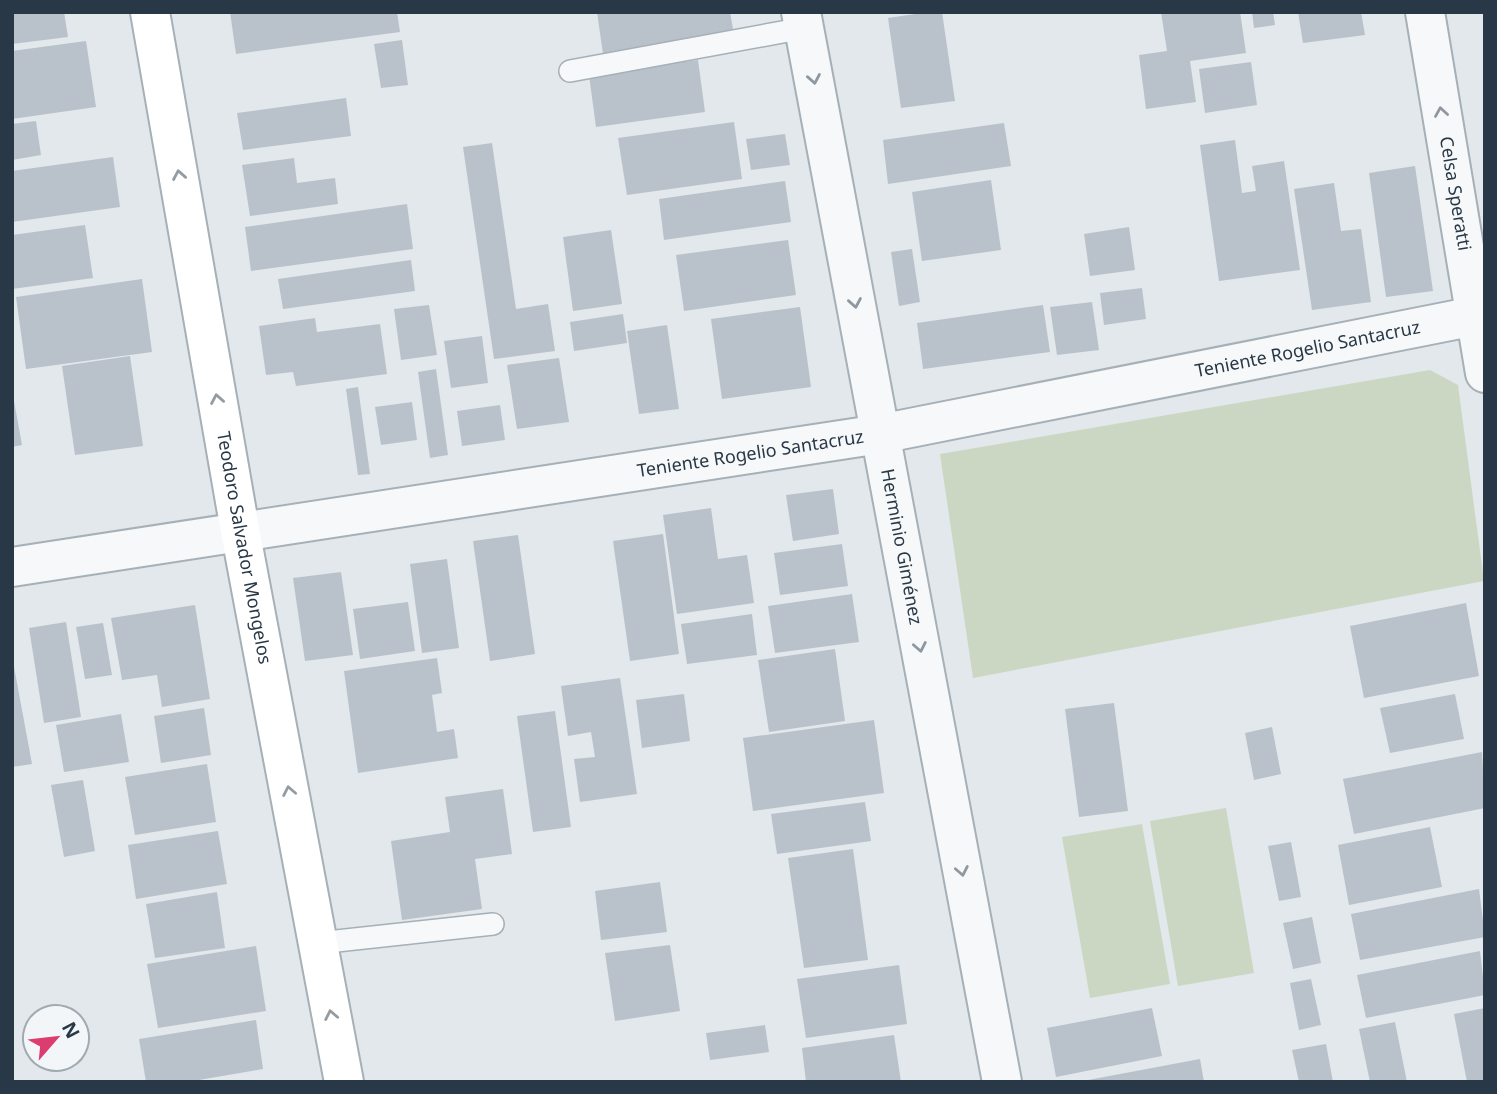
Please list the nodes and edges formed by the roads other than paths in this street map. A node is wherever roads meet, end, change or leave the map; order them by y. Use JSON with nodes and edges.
{"nodes":[{"id":1,"x":150,"y":12,"type":"edge"},
{"id":2,"x":1424,"y":12,"type":"edge"},
{"id":3,"x":803,"y":20,"type":"edge"},
{"id":4,"x":570,"y":71,"type":"dead end"},
{"id":5,"x":1480,"y":315,"type":"edge"},
{"id":6,"x":1485,"y":373,"type":"edge"},
{"id":7,"x":880,"y":434,"type":"junction"},
{"id":8,"x":240,"y":530,"type":"junction"},
{"id":9,"x":12,"y":567,"type":"edge"},
{"id":10,"x":493,"y":924,"type":"dead end"},
{"id":11,"x":318,"y":943,"type":"junction"},
{"id":12,"x":344,"y":1082,"type":"edge"},
{"id":13,"x":1002,"y":1082,"type":"edge"}],
"edges":[{"from":8,"to":1,"type":"street","name":"Teodoro Salvador Mongelos","one_way":true},
{"from":5,"to":2,"type":"street","name":"Celsa Speratti","one_way":true},
{"from":3,"to":4,"type":"lane"},
{"from":3,"to":7,"type":"street","name":"Herminio Giménez","one_way":true},
{"from":5,"to":6,"type":"street","name":"Celsa Speratti"},
{"from":5,"to":7,"type":"street","name":"Teniente Rogelio Santacruz"},
{"from":7,"to":8,"type":"street","name":"Teniente Rogelio Santacruz"},
{"from":7,"to":13,"type":"street","name":"Herminio Giménez","one_way":true},
{"from":8,"to":9,"type":"street","name":"Teniente Rogelio Santacruz"},
{"from":11,"to":8,"type":"street","name":"Teodoro Salvador Mongelos","one_way":true},
{"from":10,"to":11,"type":"lane"},
{"from":12,"to":11,"type":"street","name":"Teodoro Salvador Mongelos","one_way":true}]}
